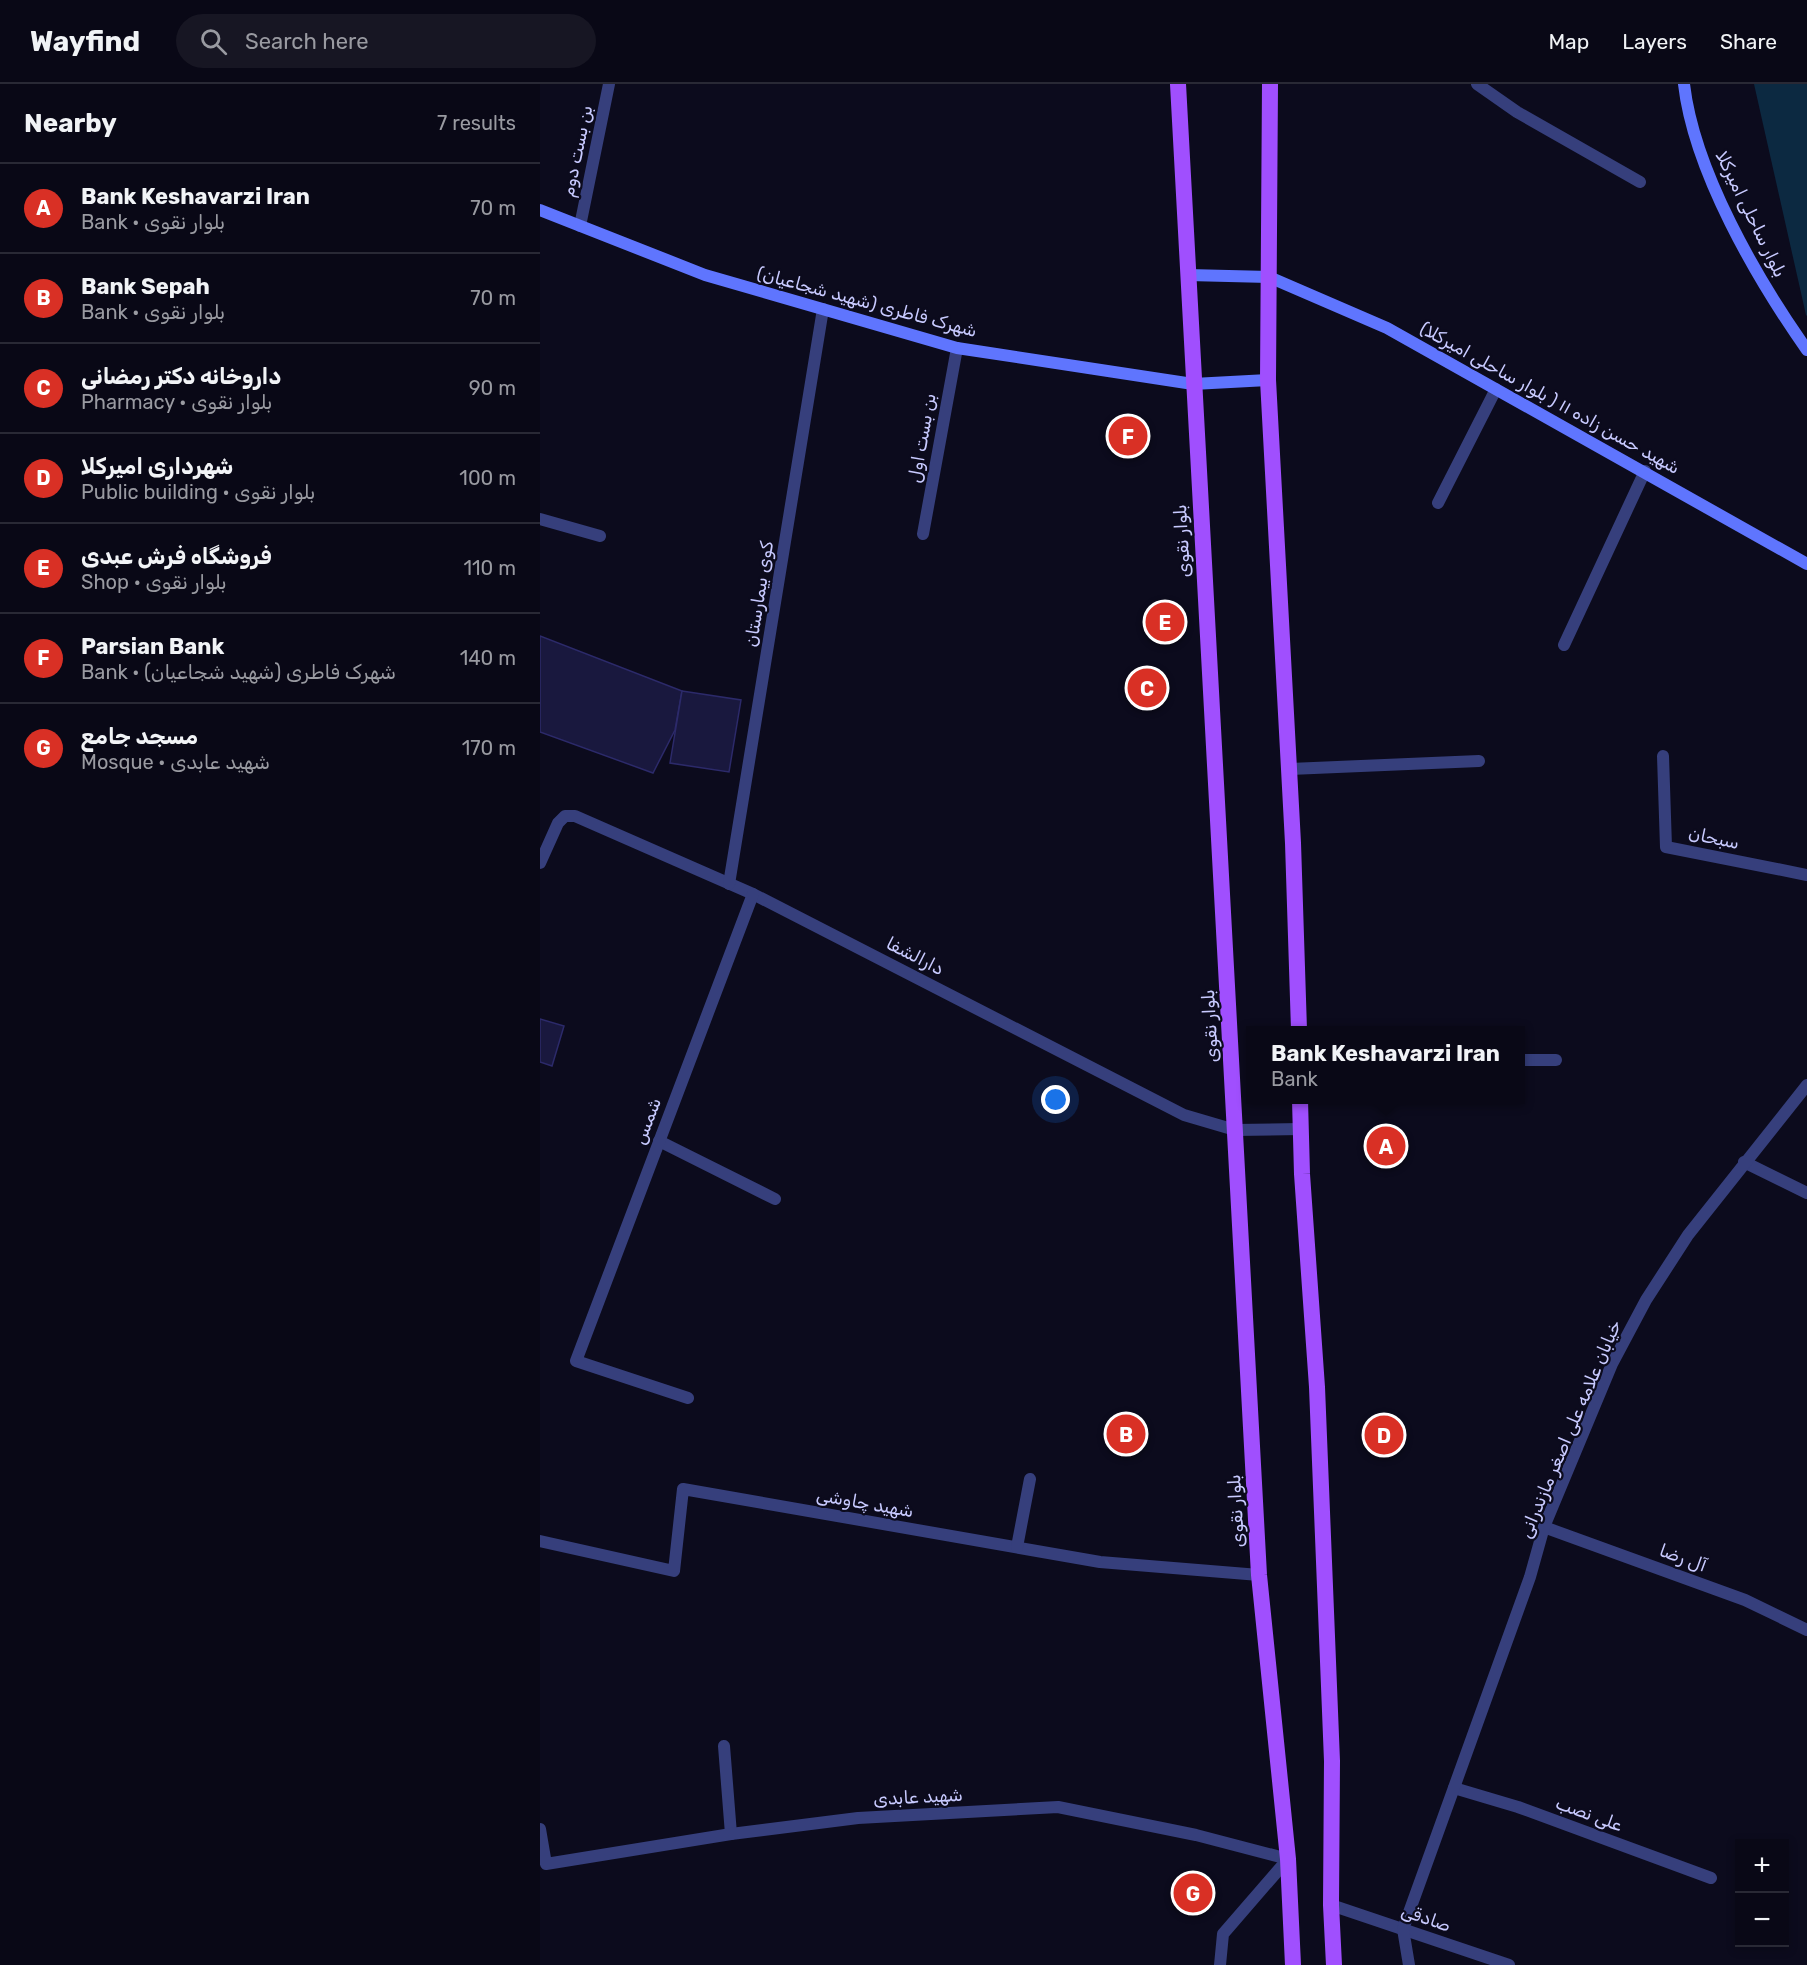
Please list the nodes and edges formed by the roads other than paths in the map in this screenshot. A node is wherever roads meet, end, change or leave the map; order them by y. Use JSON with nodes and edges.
{"nodes":[{"id":1,"x":609,"y":84,"type":"edge"},
{"id":2,"x":1178,"y":84,"type":"edge"},
{"id":3,"x":1271,"y":84,"type":"edge"},
{"id":4,"x":1477,"y":84,"type":"edge"},
{"id":5,"x":1684,"y":84,"type":"edge"},
{"id":6,"x":1640,"y":182,"type":"dead end"},
{"id":7,"x":540,"y":210,"type":"edge"},
{"id":8,"x":580,"y":226,"type":"junction"},
{"id":9,"x":1188,"y":275,"type":"junction"},
{"id":10,"x":1269,"y":277,"type":"junction"},
{"id":11,"x":823,"y":309,"type":"junction"},
{"id":12,"x":957,"y":348,"type":"junction"},
{"id":13,"x":1807,"y":350,"type":"edge"},
{"id":14,"x":1268,"y":380,"type":"junction"},
{"id":15,"x":1193,"y":384,"type":"junction"},
{"id":16,"x":1496,"y":388,"type":"junction"},
{"id":17,"x":1645,"y":471,"type":"junction"},
{"id":18,"x":1438,"y":503,"type":"dead end"},
{"id":19,"x":540,"y":519,"type":"edge"},
{"id":20,"x":923,"y":534,"type":"dead end"},
{"id":21,"x":600,"y":536,"type":"dead end"},
{"id":22,"x":1807,"y":564,"type":"edge"},
{"id":23,"x":1564,"y":645,"type":"dead end"},
{"id":24,"x":1663,"y":756,"type":"dead end"},
{"id":25,"x":1479,"y":761,"type":"dead end"},
{"id":26,"x":1290,"y":769,"type":"junction"},
{"id":27,"x":540,"y":863,"type":"edge"},
{"id":28,"x":1807,"y":875,"type":"edge"},
{"id":29,"x":729,"y":884,"type":"junction"},
{"id":30,"x":753,"y":894,"type":"junction"},
{"id":31,"x":1299,"y":1026,"type":"edge"},
{"id":32,"x":1525,"y":1060,"type":"edge"},
{"id":33,"x":1556,"y":1060,"type":"dead end"},
{"id":34,"x":1807,"y":1085,"type":"edge"},
{"id":35,"x":1300,"y":1104,"type":"edge"},
{"id":36,"x":1301,"y":1129,"type":"junction"},
{"id":37,"x":1235,"y":1130,"type":"junction"},
{"id":38,"x":659,"y":1141,"type":"junction"},
{"id":39,"x":1744,"y":1162,"type":"junction"},
{"id":40,"x":1807,"y":1193,"type":"edge"},
{"id":41,"x":775,"y":1199,"type":"dead end"},
{"id":42,"x":688,"y":1398,"type":"dead end"},
{"id":43,"x":1030,"y":1479,"type":"dead end"},
{"id":44,"x":1544,"y":1527,"type":"junction"},
{"id":45,"x":540,"y":1541,"type":"edge"},
{"id":46,"x":1017,"y":1547,"type":"junction"},
{"id":47,"x":1259,"y":1575,"type":"junction"},
{"id":48,"x":1807,"y":1630,"type":"edge"},
{"id":49,"x":724,"y":1746,"type":"dead end"},
{"id":50,"x":1454,"y":1788,"type":"junction"},
{"id":51,"x":540,"y":1829,"type":"edge"},
{"id":52,"x":731,"y":1834,"type":"junction"},
{"id":53,"x":1288,"y":1859,"type":"junction"},
{"id":54,"x":1712,"y":1878,"type":"dead end"},
{"id":55,"x":1331,"y":1905,"type":"junction"},
{"id":56,"x":1403,"y":1929,"type":"junction"},
{"id":57,"x":1220,"y":1965,"type":"edge"},
{"id":58,"x":1293,"y":1965,"type":"edge"},
{"id":59,"x":1334,"y":1965,"type":"edge"},
{"id":60,"x":1409,"y":1965,"type":"edge"},
{"id":61,"x":1509,"y":1965,"type":"edge"}],
"edges":[{"from":1,"to":8,"type":"street","name":"بن بست دوم"},
{"from":2,"to":9,"type":"main road","name":"بلوار نقوی"},
{"from":3,"to":10,"type":"main road"},
{"from":4,"to":6,"type":"street"},
{"from":5,"to":13,"type":"main road","name":"بلوار ساحلی امیرکلا"},
{"from":7,"to":8,"type":"main road","name":"شهرک فاطری (شهید شجاعیان)"},
{"from":8,"to":11,"type":"main road","name":"شهرک فاطری (شهید شجاعیان)"},
{"from":9,"to":10,"type":"main road"},
{"from":9,"to":15,"type":"main road","name":"بلوار نقوی"},
{"from":10,"to":14,"type":"main road"},
{"from":10,"to":16,"type":"main road","name":"شهید حسن زاده ۱۱ ( بلوار ساحلی امیرکلا)"},
{"from":11,"to":12,"type":"main road","name":"شهرک فاطری (شهید شجاعیان)"},
{"from":11,"to":29,"type":"street","name":"کوی بیمارستان"},
{"from":12,"to":15,"type":"main road","name":"شهرک فاطری (شهید شجاعیان)"},
{"from":12,"to":20,"type":"street","name":"بن بست اول"},
{"from":14,"to":15,"type":"main road","name":"شهرک فاطری (شهید شجاعیان)"},
{"from":14,"to":26,"type":"main road"},
{"from":15,"to":37,"type":"main road","name":"بلوار نقوی"},
{"from":16,"to":17,"type":"main road","name":"شهید حسن زاده ۱۱ ( بلوار ساحلی امیرکلا)"},
{"from":16,"to":18,"type":"street"},
{"from":17,"to":22,"type":"main road","name":"شهید حسن زاده ۱۱ ( بلوار ساحلی امیرکلا)"},
{"from":17,"to":23,"type":"street"},
{"from":19,"to":21,"type":"street"},
{"from":24,"to":28,"type":"street","name":"سبحان"},
{"from":25,"to":26,"type":"street"},
{"from":26,"to":31,"type":"main road"},
{"from":27,"to":29,"type":"street","name":"دارالشفا"},
{"from":29,"to":30,"type":"street","name":"دارالشفا"},
{"from":30,"to":37,"type":"street","name":"دارالشفا"},
{"from":30,"to":38,"type":"street","name":"شمس"},
{"from":32,"to":33,"type":"street"},
{"from":34,"to":39,"type":"street","name":"خیابان علامه علی اصغر مازندرانی"},
{"from":35,"to":36,"type":"main road"},
{"from":36,"to":37,"type":"street","name":"دارالشفا"},
{"from":36,"to":55,"type":"main road"},
{"from":37,"to":47,"type":"main road","name":"بلوار نقوی"},
{"from":38,"to":41,"type":"street"},
{"from":38,"to":42,"type":"street","name":"شمس"},
{"from":39,"to":40,"type":"street"},
{"from":39,"to":44,"type":"street","name":"خیابان علامه علی اصغر مازندرانی"},
{"from":43,"to":46,"type":"street"},
{"from":44,"to":48,"type":"street","name":"آل رضا"},
{"from":44,"to":50,"type":"street","name":"خیابان علامه علی اصغر مازندرانی"},
{"from":45,"to":46,"type":"street","name":"شهید چاوشی"},
{"from":46,"to":47,"type":"street","name":"شهید چاوشی"},
{"from":47,"to":53,"type":"main road","name":"بلوار نقوی"},
{"from":49,"to":52,"type":"street"},
{"from":50,"to":54,"type":"street","name":"علی نصب"},
{"from":50,"to":56,"type":"street","name":"خیابان علامه علی اصغر مازندرانی"},
{"from":51,"to":52,"type":"street","name":"شهید عابدی"},
{"from":52,"to":53,"type":"street","name":"شهید عابدی"},
{"from":53,"to":57,"type":"street"},
{"from":53,"to":58,"type":"main road","name":"بلوار نقوی"},
{"from":55,"to":56,"type":"street","name":"صادقی"},
{"from":55,"to":59,"type":"main road"},
{"from":56,"to":60,"type":"street"},
{"from":56,"to":61,"type":"street","name":"صادقی"}]}
